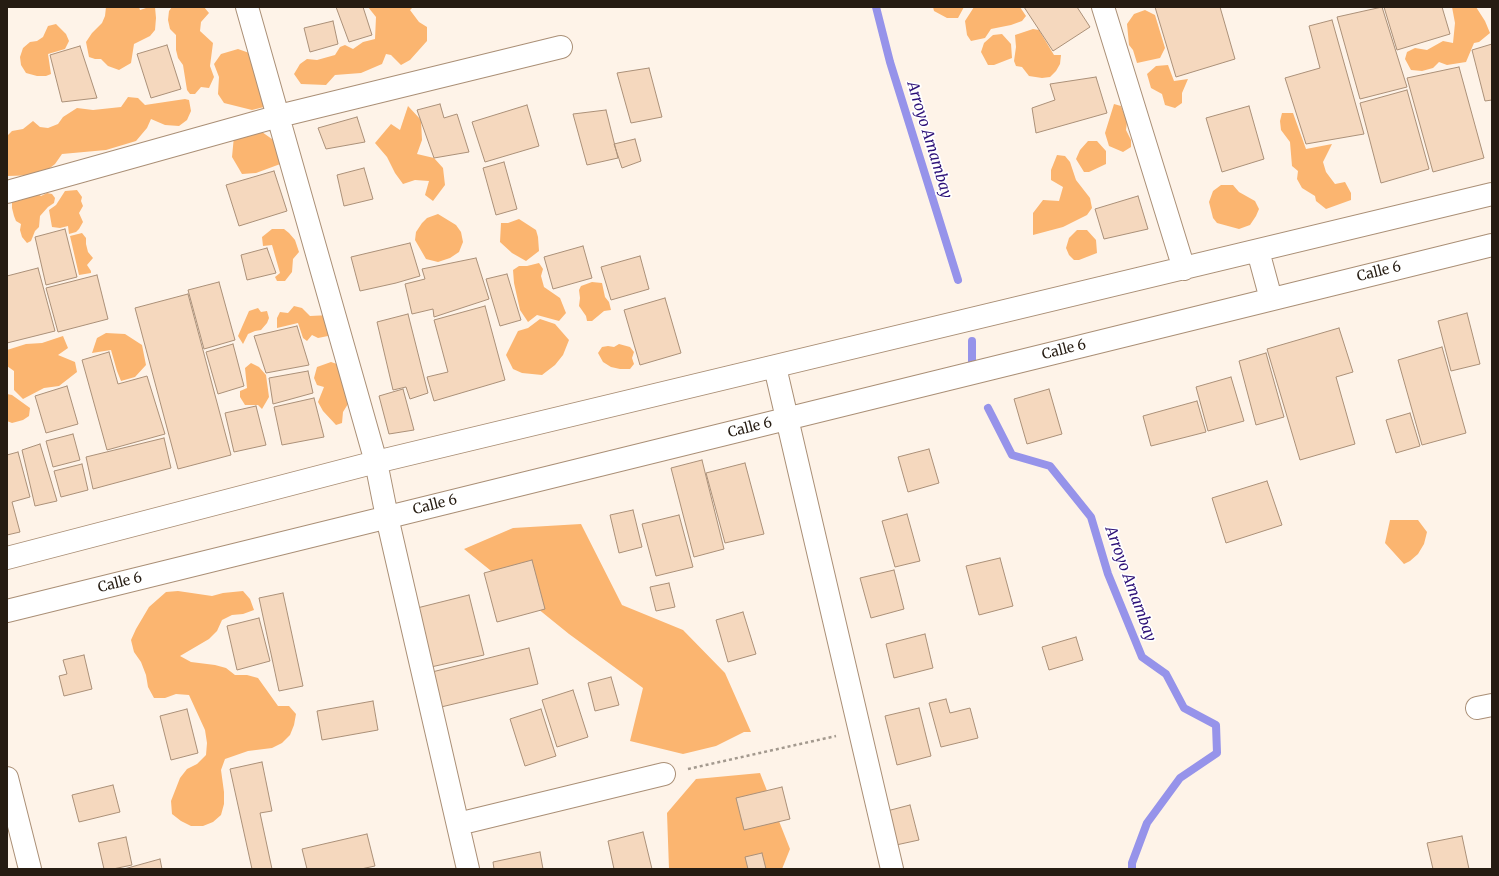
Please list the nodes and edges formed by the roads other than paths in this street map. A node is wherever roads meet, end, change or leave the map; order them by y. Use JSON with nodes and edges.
{"nodes":[{"id":1,"x":248,"y":7,"type":"edge"},
{"id":2,"x":1103,"y":7,"type":"edge"},
{"id":3,"x":561,"y":47,"type":"dead end"},
{"id":4,"x":279,"y":116,"type":"junction"},
{"id":5,"x":7,"y":192,"type":"edge"},
{"id":6,"x":1492,"y":194,"type":"edge"},
{"id":7,"x":1492,"y":245,"type":"edge"},
{"id":8,"x":1258,"y":251,"type":"junction"},
{"id":9,"x":1184,"y":269,"type":"junction"},
{"id":10,"x":1271,"y":299,"type":"junction"},
{"id":11,"x":775,"y":367,"type":"junction"},
{"id":12,"x":786,"y":419,"type":"junction"},
{"id":13,"x":376,"y":462,"type":"junction"},
{"id":14,"x":387,"y":517,"type":"junction"},
{"id":15,"x":7,"y":558,"type":"edge"},
{"id":16,"x":7,"y":610,"type":"edge"},
{"id":17,"x":664,"y":774,"type":"road end"},
{"id":18,"x":7,"y":778,"type":"edge"},
{"id":19,"x":458,"y":824,"type":"junction"},
{"id":20,"x":30,"y":869,"type":"edge"},
{"id":21,"x":468,"y":869,"type":"edge"},
{"id":22,"x":892,"y":869,"type":"edge"}],
"edges":[{"from":1,"to":4,"type":"street"},
{"from":2,"to":9,"type":"street"},
{"from":3,"to":4,"type":"street"},
{"from":4,"to":5,"type":"street"},
{"from":4,"to":13,"type":"street"},
{"from":6,"to":8,"type":"street"},
{"from":7,"to":10,"type":"street","name":"Calle 6"},
{"from":8,"to":9,"type":"street"},
{"from":8,"to":10,"type":"street"},
{"from":9,"to":11,"type":"street"},
{"from":10,"to":12,"type":"street","name":"Calle 6"},
{"from":11,"to":12,"type":"street"},
{"from":11,"to":13,"type":"street"},
{"from":12,"to":14,"type":"street","name":"Calle 6"},
{"from":12,"to":22,"type":"street"},
{"from":13,"to":14,"type":"street"},
{"from":13,"to":15,"type":"street"},
{"from":14,"to":16,"type":"street","name":"Calle 6"},
{"from":14,"to":19,"type":"street"},
{"from":17,"to":19,"type":"street"},
{"from":18,"to":20,"type":"street"},
{"from":19,"to":21,"type":"street"}]}
